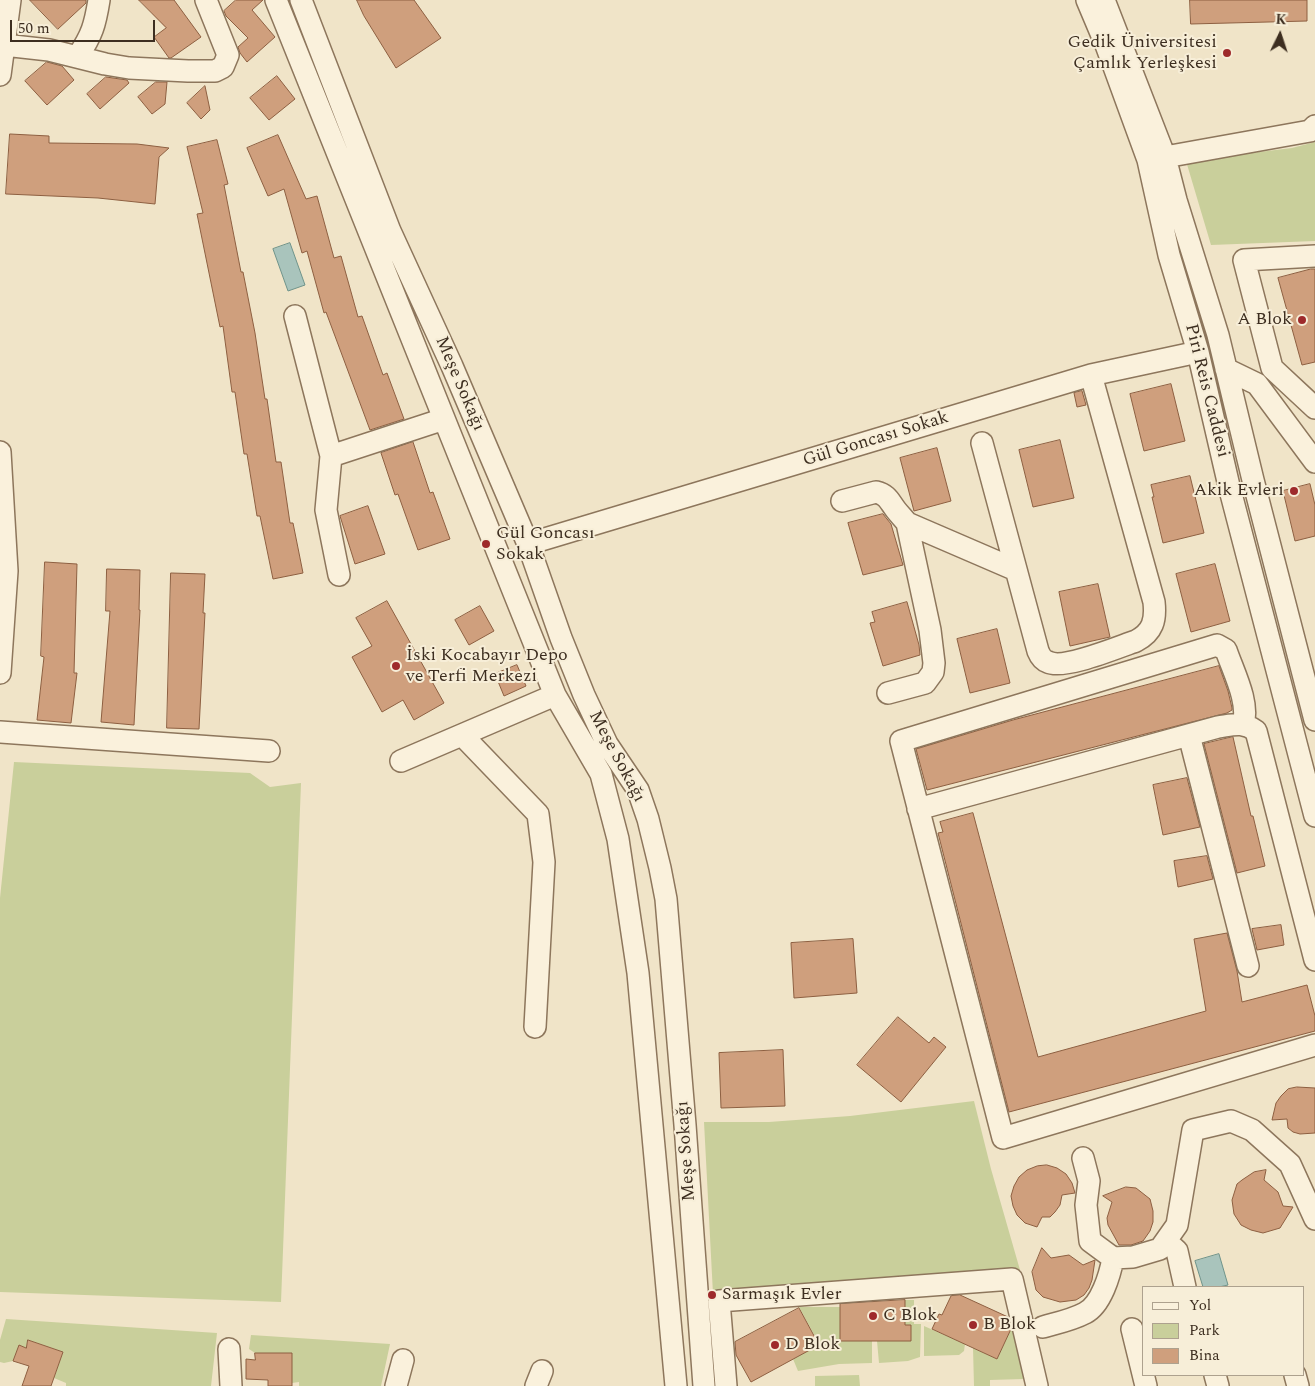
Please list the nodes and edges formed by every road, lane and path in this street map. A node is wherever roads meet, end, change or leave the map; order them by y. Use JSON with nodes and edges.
{"nodes":[{"id":1,"x":10,"y":0,"type":"edge"},
{"id":2,"x":99,"y":0,"type":"edge"},
{"id":3,"x":206,"y":0,"type":"edge"},
{"id":4,"x":276,"y":0,"type":"edge"},
{"id":5,"x":301,"y":0,"type":"edge"},
{"id":6,"x":1087,"y":0,"type":"edge"},
{"id":7,"x":1104,"y":0,"type":"edge"},
{"id":8,"x":4,"y":45,"type":"junction"},
{"id":9,"x":78,"y":56,"type":"junction"},
{"id":10,"x":0,"y":75,"type":"edge"},
{"id":11,"x":1315,"y":126,"type":"edge"},
{"id":12,"x":1165,"y":157,"type":"junction"},
{"id":13,"x":1315,"y":256,"type":"edge"},
{"id":14,"x":295,"y":316,"type":"dead end"},
{"id":15,"x":1198,"y":352,"type":"junction"},
{"id":16,"x":1226,"y":368,"type":"junction"},
{"id":17,"x":1091,"y":375,"type":"junction"},
{"id":18,"x":1315,"y":408,"type":"edge"},
{"id":19,"x":444,"y":419,"type":"junction"},
{"id":20,"x":982,"y":442,"type":"dead end"},
{"id":21,"x":0,"y":452,"type":"edge"},
{"id":22,"x":331,"y":456,"type":"junction"},
{"id":23,"x":1315,"y":462,"type":"edge"},
{"id":24,"x":842,"y":501,"type":"dead end"},
{"id":25,"x":907,"y":523,"type":"junction"},
{"id":26,"x":528,"y":544,"type":"junction"},
{"id":27,"x":1016,"y":570,"type":"junction"},
{"id":28,"x":339,"y":575,"type":"dead end"},
{"id":29,"x":0,"y":673,"type":"edge"},
{"id":30,"x":888,"y":693,"type":"dead end"},
{"id":31,"x":555,"y":695,"type":"junction"},
{"id":32,"x":1315,"y":720,"type":"edge"},
{"id":33,"x":1292,"y":727,"type":"junction"},
{"id":34,"x":1250,"y":728,"type":"junction"},
{"id":35,"x":0,"y":732,"type":"edge"},
{"id":36,"x":462,"y":735,"type":"junction"},
{"id":37,"x":1189,"y":735,"type":"junction"},
{"id":38,"x":269,"y":751,"type":"dead end"},
{"id":39,"x":401,"y":761,"type":"dead end"},
{"id":40,"x":918,"y":809,"type":"junction"},
{"id":41,"x":1315,"y":816,"type":"edge"},
{"id":42,"x":1315,"y":960,"type":"edge"},
{"id":43,"x":1248,"y":966,"type":"dead end"},
{"id":44,"x":535,"y":1027,"type":"dead end"},
{"id":45,"x":1315,"y":1045,"type":"edge"},
{"id":46,"x":1083,"y":1158,"type":"dead end"},
{"id":47,"x":1315,"y":1219,"type":"edge"},
{"id":48,"x":1166,"y":1241,"type":"junction"},
{"id":49,"x":1113,"y":1258,"type":"junction"},
{"id":50,"x":1185,"y":1286,"type":"edge"},
{"id":51,"x":1043,"y":1327,"type":"dead end"},
{"id":52,"x":1132,"y":1329,"type":"dead end"},
{"id":53,"x":229,"y":1349,"type":"dead end"},
{"id":54,"x":403,"y":1360,"type":"dead end"},
{"id":55,"x":1142,"y":1370,"type":"edge"},
{"id":56,"x":704,"y":1383,"type":"edge"},
{"id":57,"x":726,"y":1383,"type":"edge"},
{"id":58,"x":231,"y":1386,"type":"edge"},
{"id":59,"x":396,"y":1386,"type":"edge"},
{"id":60,"x":676,"y":1386,"type":"edge"},
{"id":61,"x":1037,"y":1386,"type":"edge"}],
"edges":[{"from":1,"to":8,"type":"street"},
{"from":2,"to":9,"type":"street"},
{"from":3,"to":9,"type":"street"},
{"from":4,"to":19,"type":"street","name":"Meşe Sokağı"},
{"from":5,"to":26,"type":"street","name":"Meşe Sokağı"},
{"from":6,"to":15,"type":"street","name":"Piri Reis Caddesi"},
{"from":7,"to":12,"type":"street","name":"Piri Reis Caddesi"},
{"from":8,"to":9,"type":"street"},
{"from":8,"to":10,"type":"street"},
{"from":11,"to":12,"type":"street"},
{"from":12,"to":16,"type":"street","name":"Piri Reis Caddesi"},
{"from":13,"to":18,"type":"street"},
{"from":14,"to":22,"type":"street"},
{"from":15,"to":17,"type":"street","name":"Gül Goncası Sokak"},
{"from":15,"to":33,"type":"street","name":"Piri Reis Caddesi"},
{"from":16,"to":23,"type":"street"},
{"from":16,"to":32,"type":"street","name":"Piri Reis Caddesi"},
{"from":17,"to":26,"type":"street","name":"Gül Goncası Sokak"},
{"from":17,"to":27,"type":"street"},
{"from":19,"to":22,"type":"street"},
{"from":19,"to":31,"type":"street","name":"Meşe Sokağı"},
{"from":20,"to":27,"type":"street"},
{"from":21,"to":29,"type":"street"},
{"from":22,"to":28,"type":"street"},
{"from":24,"to":25,"type":"street"},
{"from":25,"to":27,"type":"street"},
{"from":25,"to":30,"type":"street"},
{"from":26,"to":56,"type":"street","name":"Meşe Sokağı"},
{"from":31,"to":36,"type":"street"},
{"from":31,"to":60,"type":"street","name":"Meşe Sokağı"},
{"from":32,"to":33,"type":"street"},
{"from":33,"to":34,"type":"street"},
{"from":33,"to":41,"type":"street","name":"Piri Reis Caddesi"},
{"from":34,"to":37,"type":"street"},
{"from":34,"to":40,"type":"street"},
{"from":34,"to":42,"type":"street"},
{"from":35,"to":38,"type":"street"},
{"from":36,"to":39,"type":"street"},
{"from":36,"to":44,"type":"street"},
{"from":37,"to":40,"type":"street"},
{"from":37,"to":43,"type":"street"},
{"from":40,"to":45,"type":"street"},
{"from":46,"to":49,"type":"street"},
{"from":47,"to":48,"type":"street"},
{"from":48,"to":49,"type":"street"},
{"from":48,"to":50,"type":"street"},
{"from":49,"to":51,"type":"street"},
{"from":52,"to":55,"type":"street"},
{"from":53,"to":58,"type":"street"},
{"from":54,"to":59,"type":"street"},
{"from":56,"to":57,"type":"street"},
{"from":57,"to":61,"type":"street"}]}
